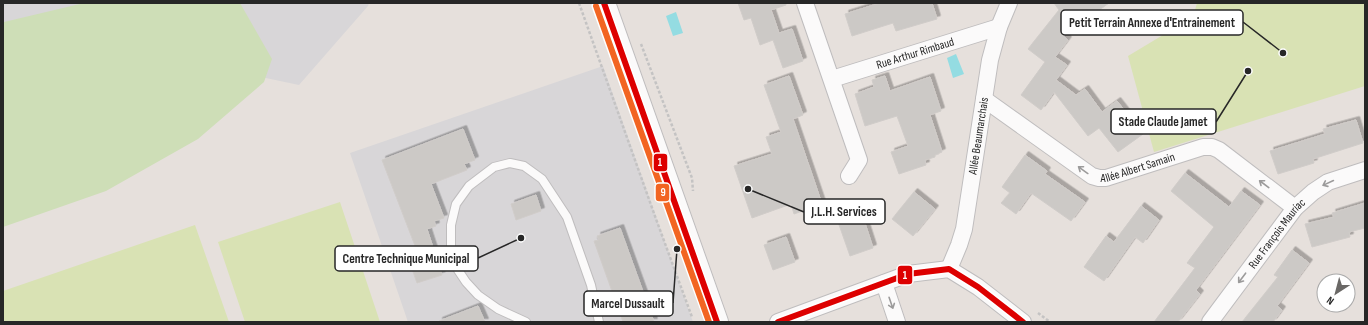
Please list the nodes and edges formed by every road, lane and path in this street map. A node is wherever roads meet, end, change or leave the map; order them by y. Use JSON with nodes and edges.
{"nodes":[{"id":1,"x":579,"y":3,"type":"edge"},
{"id":2,"x":604,"y":3,"type":"edge"},
{"id":3,"x":806,"y":3,"type":"edge"},
{"id":4,"x":1009,"y":3,"type":"edge"},
{"id":5,"x":999,"y":27,"type":"junction"},
{"id":6,"x":832,"y":78,"type":"junction"},
{"id":7,"x":984,"y":99,"type":"junction"},
{"id":8,"x":1365,"y":170,"type":"edge"},
{"id":9,"x":849,"y":176,"type":"dead end"},
{"id":10,"x":1295,"y":208,"type":"junction"},
{"id":11,"x":949,"y":269,"type":"junction"},
{"id":12,"x":884,"y":283,"type":"junction"},
{"id":13,"x":1032,"y":309,"type":"dead end"},
{"id":14,"x":526,"y":322,"type":"edge"},
{"id":15,"x":599,"y":322,"type":"edge"},
{"id":16,"x":695,"y":322,"type":"edge"},
{"id":17,"x":717,"y":322,"type":"edge"},
{"id":18,"x":778,"y":322,"type":"edge"},
{"id":19,"x":897,"y":322,"type":"edge"},
{"id":20,"x":1023,"y":322,"type":"edge"},
{"id":21,"x":1050,"y":322,"type":"edge"},
{"id":22,"x":1210,"y":322,"type":"edge"}],
"edges":[{"from":1,"to":16,"type":"path"},
{"from":2,"to":17,"type":"main road"},
{"from":3,"to":6,"type":"street"},
{"from":4,"to":5,"type":"street","name":"Allée Beaumarchais"},
{"from":5,"to":6,"type":"street","name":"Rue Arthur Rimbaud"},
{"from":5,"to":7,"type":"street","name":"Allée Beaumarchais"},
{"from":6,"to":9,"type":"street"},
{"from":10,"to":7,"type":"street","name":"Allée Albert Samain","one_way":true},
{"from":7,"to":11,"type":"street","name":"Allée Beaumarchais"},
{"from":8,"to":10,"type":"street","name":"Rue François Mauriac","one_way":true},
{"from":10,"to":22,"type":"street","name":"Rue François Mauriac","one_way":true},
{"from":11,"to":12,"type":"street"},
{"from":11,"to":20,"type":"street"},
{"from":12,"to":18,"type":"street"},
{"from":12,"to":19,"type":"street","one_way":true},
{"from":13,"to":21,"type":"path"},
{"from":14,"to":15,"type":"lane"}]}
